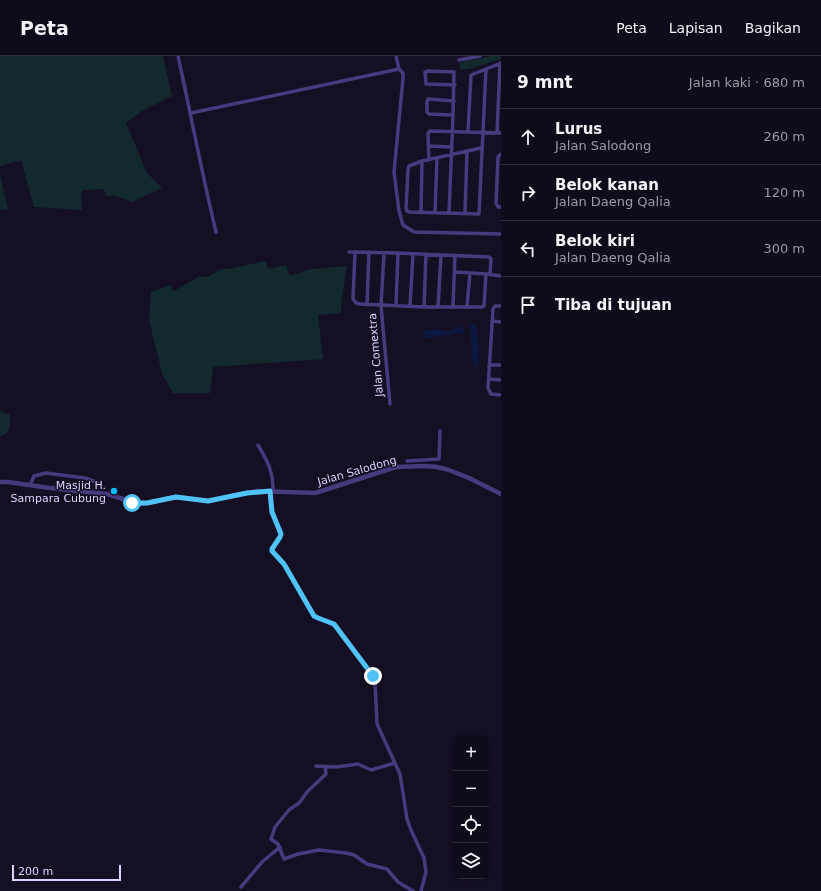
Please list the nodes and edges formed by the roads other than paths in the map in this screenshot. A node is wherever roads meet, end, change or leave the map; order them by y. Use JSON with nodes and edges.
{"nodes":[{"id":1,"x":178,"y":56,"type":"edge"},
{"id":2,"x":396,"y":56,"type":"edge"},
{"id":3,"x":480,"y":56,"type":"edge"},
{"id":4,"x":459,"y":60,"type":"dead end"},
{"id":5,"x":500,"y":63,"type":"edge"},
{"id":6,"x":399,"y":69,"type":"junction"},
{"id":7,"x":486,"y":69,"type":"junction"},
{"id":8,"x":455,"y":85,"type":"junction"},
{"id":9,"x":500,"y":88,"type":"edge"},
{"id":10,"x":454,"y":101,"type":"junction"},
{"id":11,"x":191,"y":113,"type":"junction"},
{"id":12,"x":453,"y":115,"type":"junction"},
{"id":13,"x":453,"y":131,"type":"junction"},
{"id":14,"x":468,"y":132,"type":"junction"},
{"id":15,"x":482,"y":132,"type":"junction"},
{"id":16,"x":499,"y":133,"type":"edge"},
{"id":17,"x":428,"y":146,"type":"junction"},
{"id":18,"x":452,"y":147,"type":"junction"},
{"id":19,"x":481,"y":148,"type":"junction"},
{"id":20,"x":467,"y":150,"type":"junction"},
{"id":21,"x":452,"y":154,"type":"junction"},
{"id":22,"x":501,"y":154,"type":"edge"},
{"id":23,"x":437,"y":158,"type":"junction"},
{"id":24,"x":429,"y":160,"type":"junction"},
{"id":25,"x":422,"y":161,"type":"junction"},
{"id":26,"x":501,"y":207,"type":"edge"},
{"id":27,"x":421,"y":213,"type":"junction"},
{"id":28,"x":435,"y":213,"type":"junction"},
{"id":29,"x":449,"y":213,"type":"junction"},
{"id":30,"x":465,"y":213,"type":"junction"},
{"id":31,"x":216,"y":232,"type":"dead end"},
{"id":32,"x":501,"y":234,"type":"edge"},
{"id":33,"x":349,"y":252,"type":"dead end"},
{"id":34,"x":355,"y":252,"type":"junction"},
{"id":35,"x":369,"y":252,"type":"junction"},
{"id":36,"x":384,"y":253,"type":"junction"},
{"id":37,"x":398,"y":253,"type":"junction"},
{"id":38,"x":413,"y":254,"type":"junction"},
{"id":39,"x":426,"y":254,"type":"junction"},
{"id":40,"x":441,"y":255,"type":"junction"},
{"id":41,"x":455,"y":255,"type":"junction"},
{"id":42,"x":454,"y":272,"type":"junction"},
{"id":43,"x":470,"y":273,"type":"junction"},
{"id":44,"x":488,"y":274,"type":"junction"},
{"id":45,"x":501,"y":276,"type":"edge"},
{"id":46,"x":367,"y":305,"type":"junction"},
{"id":47,"x":381,"y":306,"type":"junction"},
{"id":48,"x":396,"y":306,"type":"junction"},
{"id":49,"x":410,"y":306,"type":"junction"},
{"id":50,"x":453,"y":306,"type":"junction"},
{"id":51,"x":501,"y":306,"type":"edge"},
{"id":52,"x":424,"y":307,"type":"junction"},
{"id":53,"x":467,"y":307,"type":"junction"},
{"id":54,"x":438,"y":308,"type":"junction"},
{"id":55,"x":492,"y":321,"type":"junction"},
{"id":56,"x":501,"y":322,"type":"edge"},
{"id":57,"x":489,"y":365,"type":"junction"},
{"id":58,"x":501,"y":365,"type":"edge"},
{"id":59,"x":489,"y":379,"type":"junction"},
{"id":60,"x":501,"y":380,"type":"edge"},
{"id":61,"x":501,"y":394,"type":"edge"},
{"id":62,"x":390,"y":404,"type":"dead end"},
{"id":63,"x":440,"y":431,"type":"dead end"},
{"id":64,"x":258,"y":445,"type":"dead end"},
{"id":65,"x":407,"y":461,"type":"dead end"},
{"id":66,"x":0,"y":482,"type":"edge"},
{"id":67,"x":99,"y":483,"type":"dead end"},
{"id":68,"x":30,"y":485,"type":"junction"},
{"id":69,"x":272,"y":491,"type":"junction"},
{"id":70,"x":501,"y":494,"type":"edge"},
{"id":71,"x":395,"y":763,"type":"junction"},
{"id":72,"x":316,"y":766,"type":"dead end"},
{"id":73,"x":325,"y":767,"type":"junction"},
{"id":74,"x":280,"y":847,"type":"junction"},
{"id":75,"x":241,"y":887,"type":"dead end"},
{"id":76,"x":413,"y":891,"type":"edge"},
{"id":77,"x":421,"y":891,"type":"edge"}],
"edges":[{"from":1,"to":11,"type":"street"},
{"from":2,"to":6,"type":"street"},
{"from":3,"to":4,"type":"street"},
{"from":5,"to":7,"type":"street"},
{"from":5,"to":9,"type":"street"},
{"from":6,"to":11,"type":"street"},
{"from":6,"to":32,"type":"street"},
{"from":7,"to":14,"type":"street"},
{"from":7,"to":15,"type":"street"},
{"from":8,"to":8,"type":"street"},
{"from":8,"to":10,"type":"street"},
{"from":9,"to":16,"type":"street"},
{"from":10,"to":12,"type":"street"},
{"from":10,"to":12,"type":"street"},
{"from":11,"to":31,"type":"street"},
{"from":12,"to":13,"type":"street"},
{"from":13,"to":14,"type":"street"},
{"from":13,"to":17,"type":"street"},
{"from":13,"to":18,"type":"street"},
{"from":14,"to":15,"type":"street"},
{"from":15,"to":16,"type":"street"},
{"from":15,"to":19,"type":"street"},
{"from":17,"to":18,"type":"street"},
{"from":17,"to":24,"type":"street"},
{"from":18,"to":21,"type":"street"},
{"from":19,"to":20,"type":"street"},
{"from":19,"to":30,"type":"street"},
{"from":20,"to":21,"type":"street"},
{"from":20,"to":30,"type":"street"},
{"from":21,"to":23,"type":"street"},
{"from":21,"to":29,"type":"street"},
{"from":22,"to":26,"type":"street"},
{"from":23,"to":24,"type":"street"},
{"from":23,"to":28,"type":"street"},
{"from":24,"to":25,"type":"street"},
{"from":25,"to":27,"type":"street"},
{"from":25,"to":27,"type":"street"},
{"from":27,"to":28,"type":"street"},
{"from":28,"to":29,"type":"street"},
{"from":29,"to":30,"type":"street"},
{"from":33,"to":34,"type":"street"},
{"from":34,"to":35,"type":"street"},
{"from":34,"to":46,"type":"street"},
{"from":35,"to":36,"type":"street"},
{"from":35,"to":46,"type":"street"},
{"from":36,"to":37,"type":"street"},
{"from":36,"to":47,"type":"street","name":"Jalan Comextra"},
{"from":37,"to":38,"type":"street"},
{"from":37,"to":48,"type":"street"},
{"from":38,"to":39,"type":"street"},
{"from":38,"to":49,"type":"street"},
{"from":39,"to":40,"type":"street"},
{"from":39,"to":52,"type":"street"},
{"from":40,"to":41,"type":"street"},
{"from":40,"to":54,"type":"street"},
{"from":41,"to":42,"type":"street"},
{"from":41,"to":44,"type":"street"},
{"from":42,"to":43,"type":"street"},
{"from":42,"to":50,"type":"street"},
{"from":43,"to":44,"type":"street"},
{"from":43,"to":53,"type":"street"},
{"from":44,"to":45,"type":"street"},
{"from":44,"to":53,"type":"street"},
{"from":46,"to":47,"type":"street"},
{"from":47,"to":48,"type":"street"},
{"from":47,"to":62,"type":"street","name":"Jalan Comextra"},
{"from":48,"to":49,"type":"street"},
{"from":49,"to":52,"type":"street"},
{"from":50,"to":53,"type":"street"},
{"from":50,"to":54,"type":"street"},
{"from":51,"to":55,"type":"street"},
{"from":52,"to":54,"type":"street"},
{"from":55,"to":56,"type":"street"},
{"from":55,"to":57,"type":"street"},
{"from":57,"to":58,"type":"street"},
{"from":57,"to":59,"type":"street"},
{"from":59,"to":60,"type":"street"},
{"from":59,"to":61,"type":"street"},
{"from":63,"to":65,"type":"street"},
{"from":64,"to":69,"type":"street"},
{"from":66,"to":68,"type":"street","name":"Jalan Salodong"},
{"from":67,"to":68,"type":"street"},
{"from":68,"to":69,"type":"street","name":"Jalan Salodong"},
{"from":69,"to":70,"type":"street","name":"Jalan Salodong"},
{"from":69,"to":71,"type":"street"},
{"from":71,"to":73,"type":"street"},
{"from":71,"to":77,"type":"street"},
{"from":72,"to":73,"type":"street"},
{"from":73,"to":74,"type":"street"},
{"from":74,"to":75,"type":"street"},
{"from":74,"to":76,"type":"street"}]}
